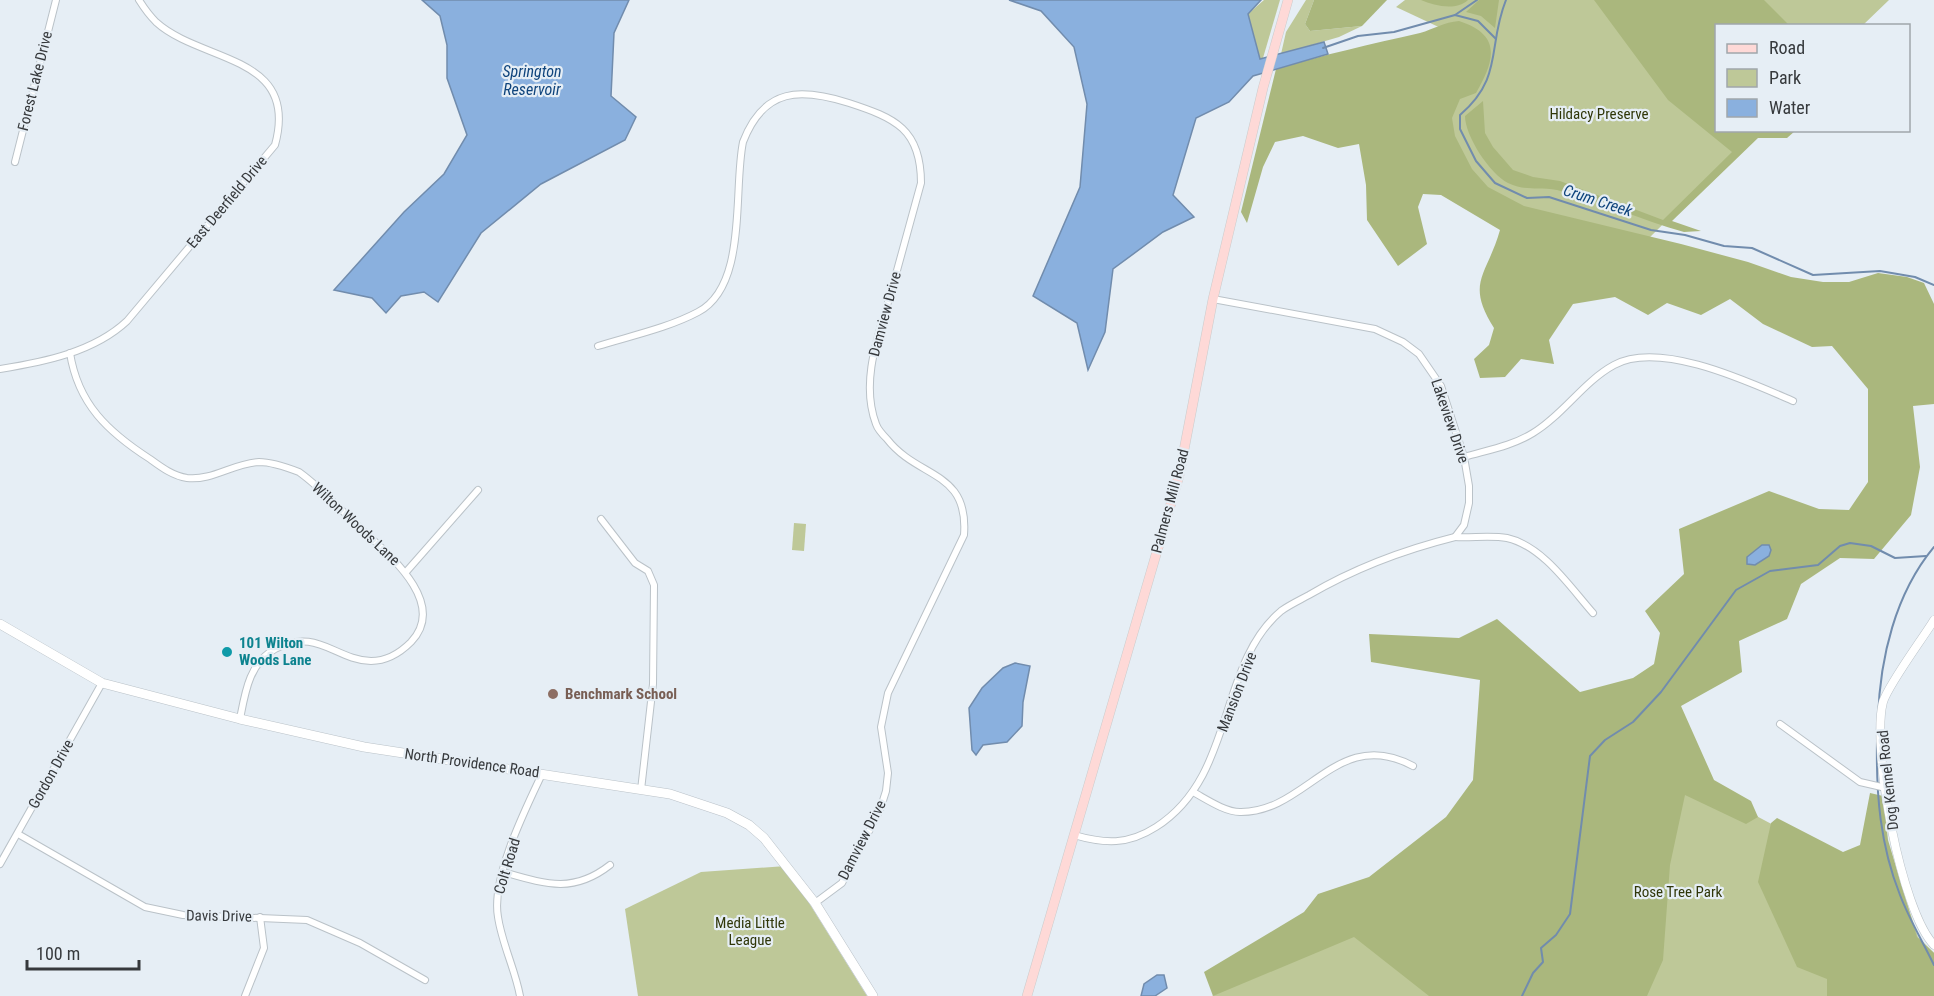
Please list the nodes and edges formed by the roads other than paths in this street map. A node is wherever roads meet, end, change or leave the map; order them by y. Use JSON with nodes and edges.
{"nodes":[{"id":1,"x":56,"y":0,"type":"edge"},
{"id":2,"x":139,"y":0,"type":"edge"},
{"id":3,"x":1288,"y":0,"type":"edge"},
{"id":4,"x":15,"y":162,"type":"dead end"},
{"id":5,"x":1213,"y":299,"type":"junction"},
{"id":6,"x":598,"y":346,"type":"dead end"},
{"id":7,"x":70,"y":353,"type":"junction"},
{"id":8,"x":0,"y":369,"type":"edge"},
{"id":9,"x":1793,"y":401,"type":"dead end"},
{"id":10,"x":1464,"y":456,"type":"junction"},
{"id":11,"x":478,"y":490,"type":"dead end"},
{"id":12,"x":601,"y":519,"type":"dead end"},
{"id":13,"x":1455,"y":537,"type":"junction"},
{"id":14,"x":406,"y":572,"type":"junction"},
{"id":15,"x":1593,"y":613,"type":"dead end"},
{"id":16,"x":1934,"y":620,"type":"edge"},
{"id":17,"x":0,"y":624,"type":"edge"},
{"id":18,"x":102,"y":683,"type":"junction"},
{"id":19,"x":240,"y":719,"type":"junction"},
{"id":20,"x":1780,"y":724,"type":"dead end"},
{"id":21,"x":1413,"y":766,"type":"dead end"},
{"id":22,"x":542,"y":774,"type":"junction"},
{"id":23,"x":1886,"y":788,"type":"junction"},
{"id":24,"x":641,"y":790,"type":"junction"},
{"id":25,"x":1193,"y":792,"type":"junction"},
{"id":26,"x":18,"y":834,"type":"junction"},
{"id":27,"x":1074,"y":835,"type":"junction"},
{"id":28,"x":0,"y":864,"type":"edge"},
{"id":29,"x":610,"y":865,"type":"dead end"},
{"id":30,"x":503,"y":872,"type":"junction"},
{"id":31,"x":815,"y":903,"type":"junction"},
{"id":32,"x":260,"y":917,"type":"junction"},
{"id":33,"x":1934,"y":945,"type":"edge"},
{"id":34,"x":425,"y":980,"type":"dead end"},
{"id":35,"x":245,"y":996,"type":"edge"},
{"id":36,"x":520,"y":996,"type":"edge"},
{"id":37,"x":873,"y":996,"type":"edge"},
{"id":38,"x":1027,"y":996,"type":"edge"}],
"edges":[{"from":1,"to":4,"type":"street","name":"Forest Lake Drive"},
{"from":2,"to":7,"type":"street","name":"East Deerfield Drive"},
{"from":3,"to":5,"type":"main road","name":"Palmers Mill Road"},
{"from":5,"to":10,"type":"street","name":"Lakeview Drive"},
{"from":5,"to":27,"type":"main road","name":"Palmers Mill Road"},
{"from":6,"to":31,"type":"street","name":"Damview Drive"},
{"from":7,"to":8,"type":"street","name":"East Deerfield Drive"},
{"from":7,"to":14,"type":"street","name":"Wilton Woods Lane"},
{"from":9,"to":10,"type":"street"},
{"from":10,"to":13,"type":"street","name":"Lakeview Drive"},
{"from":11,"to":14,"type":"street"},
{"from":12,"to":24,"type":"street"},
{"from":13,"to":15,"type":"street"},
{"from":13,"to":25,"type":"street","name":"Mansion Drive"},
{"from":14,"to":19,"type":"street","name":"Wilton Woods Lane"},
{"from":16,"to":23,"type":"street","name":"Dog Kennel Road"},
{"from":17,"to":18,"type":"main road","name":"North Providence Road"},
{"from":18,"to":19,"type":"main road","name":"North Providence Road"},
{"from":18,"to":26,"type":"street","name":"Gordon Drive"},
{"from":19,"to":22,"type":"main road","name":"North Providence Road"},
{"from":20,"to":23,"type":"street"},
{"from":21,"to":25,"type":"street"},
{"from":22,"to":24,"type":"main road","name":"North Providence Road"},
{"from":22,"to":30,"type":"street","name":"Colt Road"},
{"from":23,"to":33,"type":"street","name":"Dog Kennel Road"},
{"from":24,"to":31,"type":"main road","name":"North Providence Road"},
{"from":25,"to":27,"type":"street","name":"Mansion Drive"},
{"from":26,"to":28,"type":"street","name":"Gordon Drive"},
{"from":26,"to":32,"type":"street","name":"Davis Drive"},
{"from":27,"to":38,"type":"main road","name":"Palmers Mill Road"},
{"from":29,"to":30,"type":"street"},
{"from":30,"to":36,"type":"street","name":"Colt Road"},
{"from":31,"to":37,"type":"main road","name":"North Providence Road"},
{"from":32,"to":34,"type":"street","name":"Davis Drive"},
{"from":32,"to":35,"type":"street"}]}
